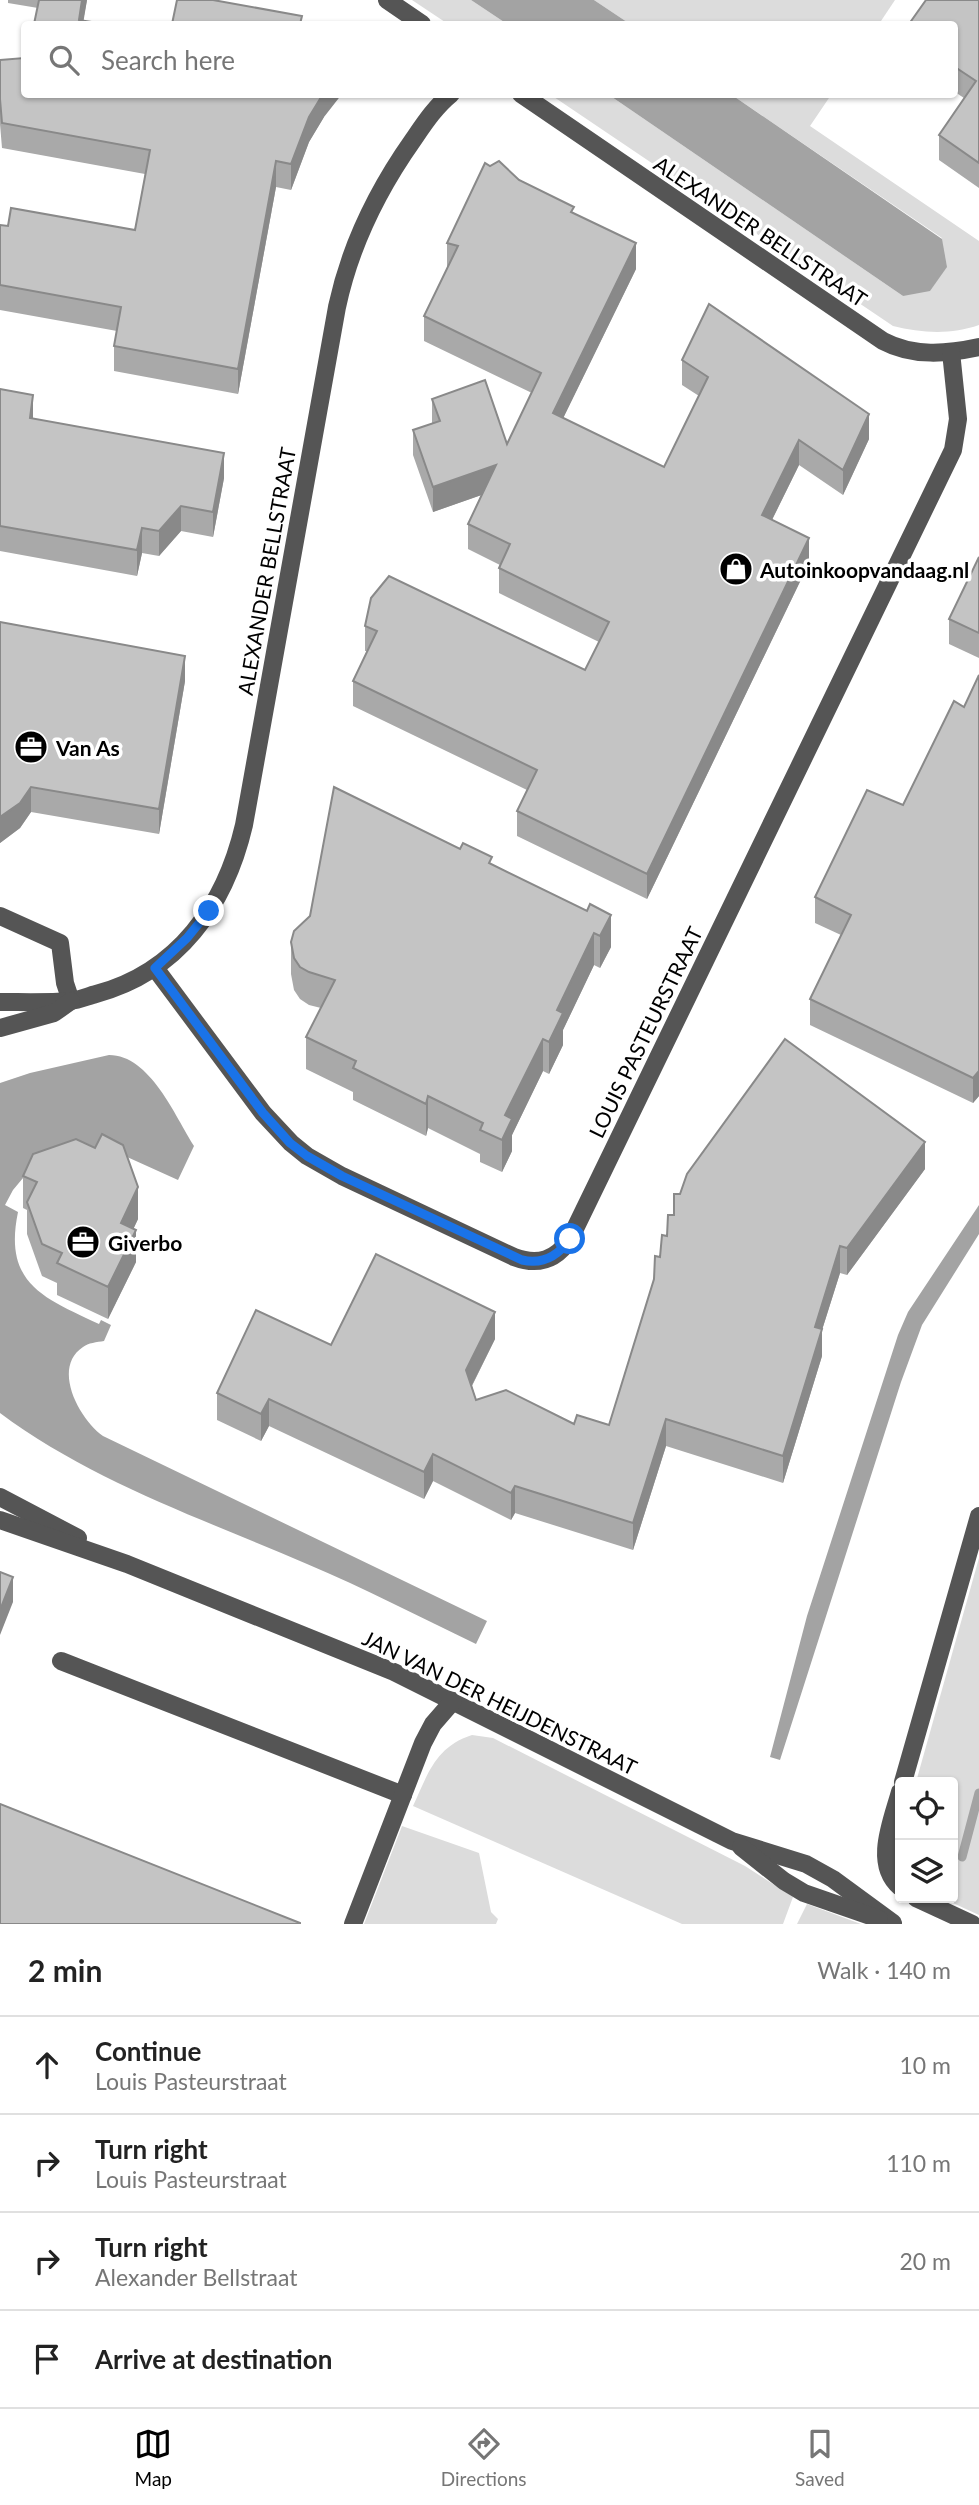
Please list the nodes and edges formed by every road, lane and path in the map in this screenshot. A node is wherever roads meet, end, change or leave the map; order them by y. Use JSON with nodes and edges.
{"nodes":[{"id":1,"x":387,"y":0,"type":"edge"},
{"id":2,"x":418,"y":21,"type":"edge"},
{"id":3,"x":446,"y":98,"type":"edge"},
{"id":4,"x":527,"y":98,"type":"edge"},
{"id":5,"x":979,"y":347,"type":"edge"},
{"id":6,"x":951,"y":352,"type":"junction"},
{"id":7,"x":0,"y":916,"type":"edge"},
{"id":8,"x":155,"y":968,"type":"junction"},
{"id":9,"x":72,"y":1001,"type":"junction"},
{"id":10,"x":0,"y":1002,"type":"edge"},
{"id":11,"x":0,"y":1028,"type":"edge"},
{"id":12,"x":0,"y":1496,"type":"edge"},
{"id":13,"x":979,"y":1516,"type":"edge"},
{"id":14,"x":0,"y":1520,"type":"edge"},
{"id":15,"x":127,"y":1564,"type":"junction"},
{"id":16,"x":61,"y":1661,"type":"dead end"},
{"id":17,"x":453,"y":1701,"type":"junction"},
{"id":18,"x":904,"y":1777,"type":"edge"},
{"id":19,"x":403,"y":1796,"type":"junction"},
{"id":20,"x":895,"y":1811,"type":"edge"},
{"id":21,"x":732,"y":1841,"type":"junction"},
{"id":22,"x":895,"y":1881,"type":"edge"},
{"id":23,"x":927,"y":1903,"type":"edge"},
{"id":24,"x":353,"y":1924,"type":"edge"},
{"id":25,"x":894,"y":1924,"type":"edge"},
{"id":26,"x":972,"y":1924,"type":"edge"}],
"edges":[{"from":1,"to":2,"type":"street"},
{"from":3,"to":8,"type":"street","name":"ALEXANDER BELLSTRAAT"},
{"from":4,"to":6,"type":"street","name":"ALEXANDER BELLSTRAAT"},
{"from":5,"to":6,"type":"street","name":"ALEXANDER BELLSTRAAT"},
{"from":6,"to":8,"type":"street","name":"LOUIS PASTEURSTRAAT"},
{"from":7,"to":9,"type":"street"},
{"from":8,"to":9,"type":"street","name":"ALEXANDER BELLSTRAAT"},
{"from":9,"to":10,"type":"street","name":"ALEXANDER BELLSTRAAT"},
{"from":9,"to":11,"type":"street","name":"ALEXANDER BELLSTRAAT"},
{"from":12,"to":15,"type":"street","name":"JAN VAN DER HEIJDENSTRAAT"},
{"from":13,"to":18,"type":"street"},
{"from":14,"to":15,"type":"street","name":"JAN VAN DER HEIJDENSTRAAT"},
{"from":15,"to":17,"type":"street","name":"JAN VAN DER HEIJDENSTRAAT"},
{"from":16,"to":19,"type":"street"},
{"from":17,"to":19,"type":"street"},
{"from":17,"to":21,"type":"street","name":"JAN VAN DER HEIJDENSTRAAT"},
{"from":19,"to":24,"type":"street"},
{"from":20,"to":22,"type":"street"},
{"from":21,"to":25,"type":"street","name":"JAN VAN DER HEIJDENSTRAAT"},
{"from":21,"to":25,"type":"street","name":"JAN VAN DER HEIJDENSTRAAT"},
{"from":23,"to":26,"type":"street"}]}
